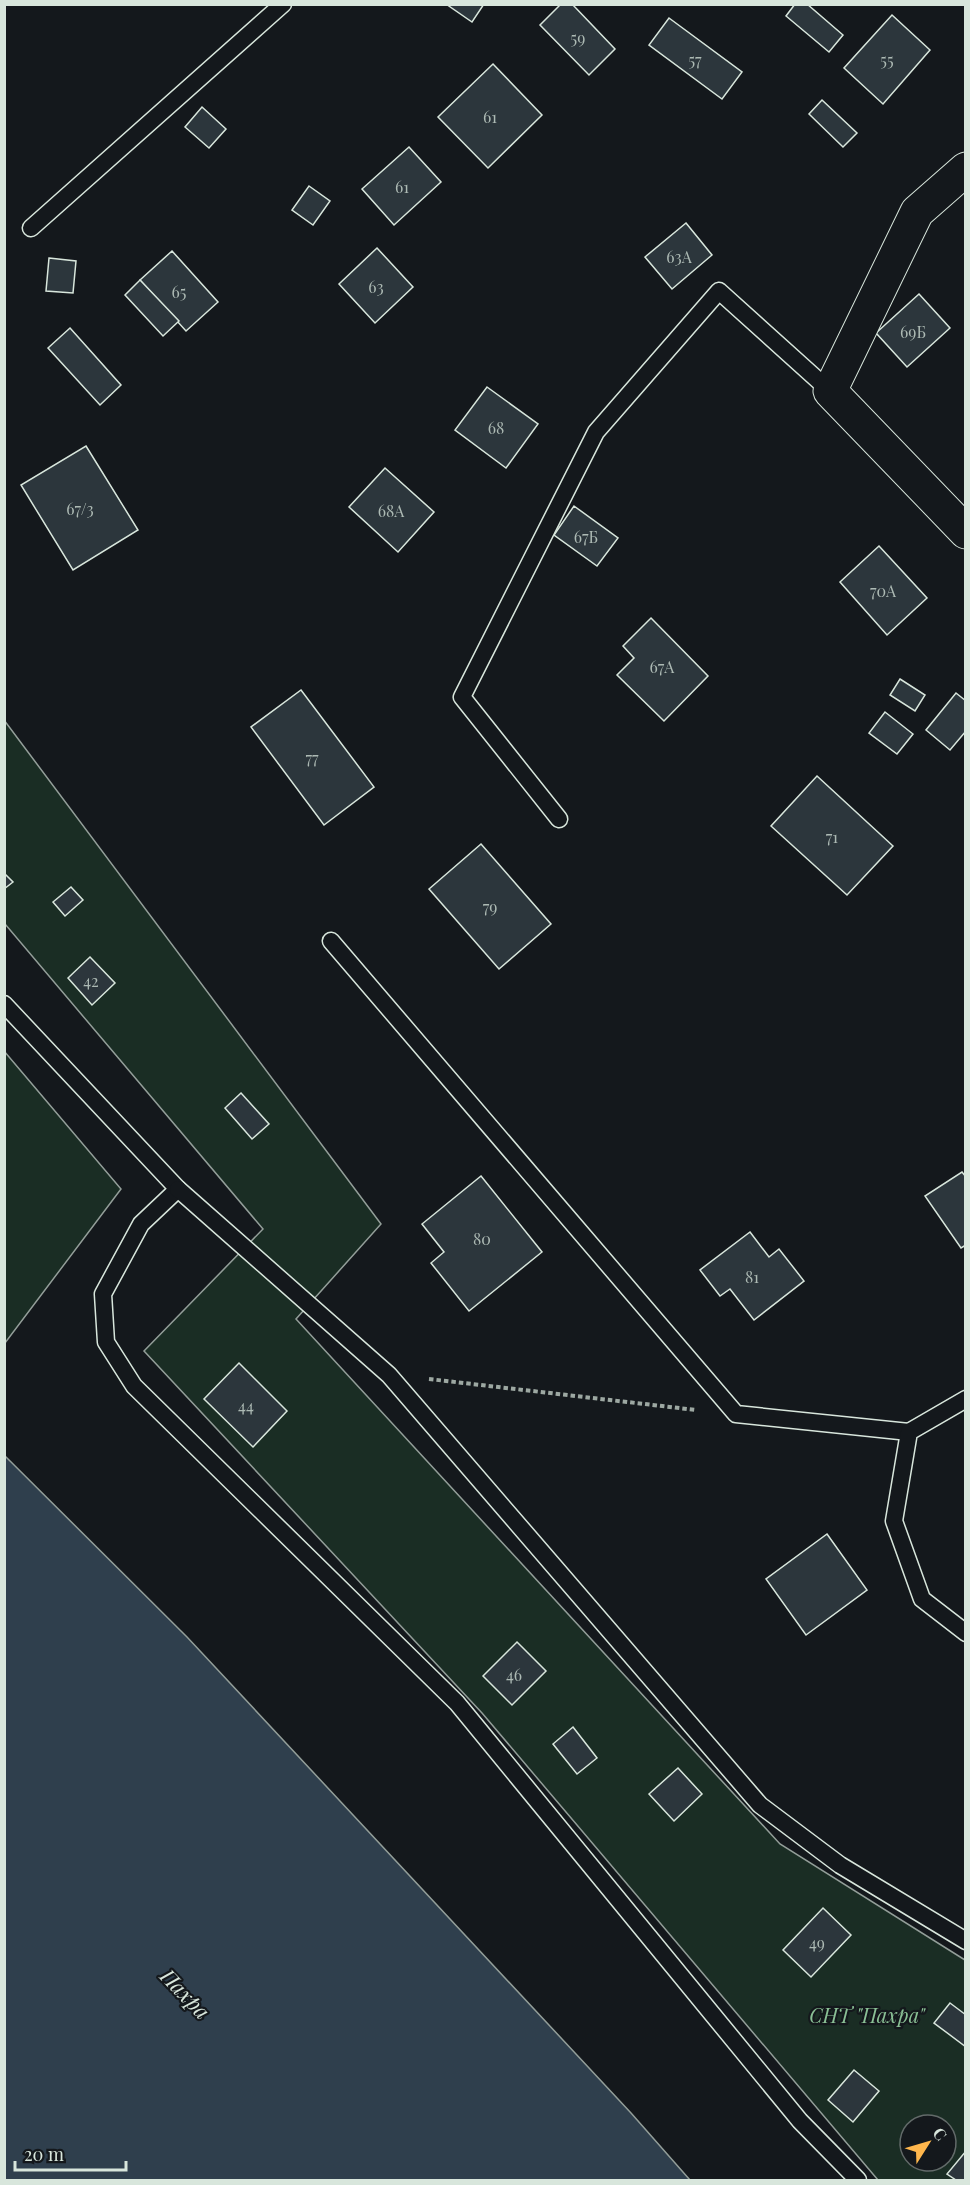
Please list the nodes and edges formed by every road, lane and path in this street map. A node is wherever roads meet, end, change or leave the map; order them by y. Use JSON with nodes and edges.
{"nodes":[{"id":1,"x":283,"y":4,"type":"edge"},
{"id":2,"x":966,"y":169,"type":"edge"},
{"id":3,"x":31,"y":228,"type":"dead end"},
{"id":4,"x":830,"y":391,"type":"junction"},
{"id":5,"x":966,"y":532,"type":"edge"},
{"id":6,"x":560,"y":819,"type":"dead end"},
{"id":7,"x":331,"y":941,"type":"dead end"},
{"id":8,"x":4,"y":1004,"type":"edge"},
{"id":9,"x":178,"y":1189,"type":"junction"},
{"id":10,"x":389,"y":1375,"type":"junction"},
{"id":11,"x":966,"y":1399,"type":"edge"},
{"id":12,"x":736,"y":1414,"type":"junction"},
{"id":13,"x":909,"y":1432,"type":"junction"},
{"id":14,"x":966,"y":1634,"type":"edge"},
{"id":15,"x":966,"y":1941,"type":"edge"},
{"id":16,"x":858,"y":2181,"type":"edge"}],
"edges":[{"from":1,"to":3,"type":"lane"},
{"from":2,"to":4,"type":"street"},
{"from":4,"to":5,"type":"street"},
{"from":4,"to":6,"type":"lane"},
{"from":7,"to":12,"type":"lane"},
{"from":8,"to":9,"type":"lane"},
{"from":9,"to":10,"type":"lane"},
{"from":9,"to":16,"type":"lane"},
{"from":10,"to":12,"type":"path"},
{"from":10,"to":15,"type":"lane"},
{"from":11,"to":13,"type":"lane"},
{"from":12,"to":13,"type":"lane"},
{"from":13,"to":14,"type":"lane"}]}
